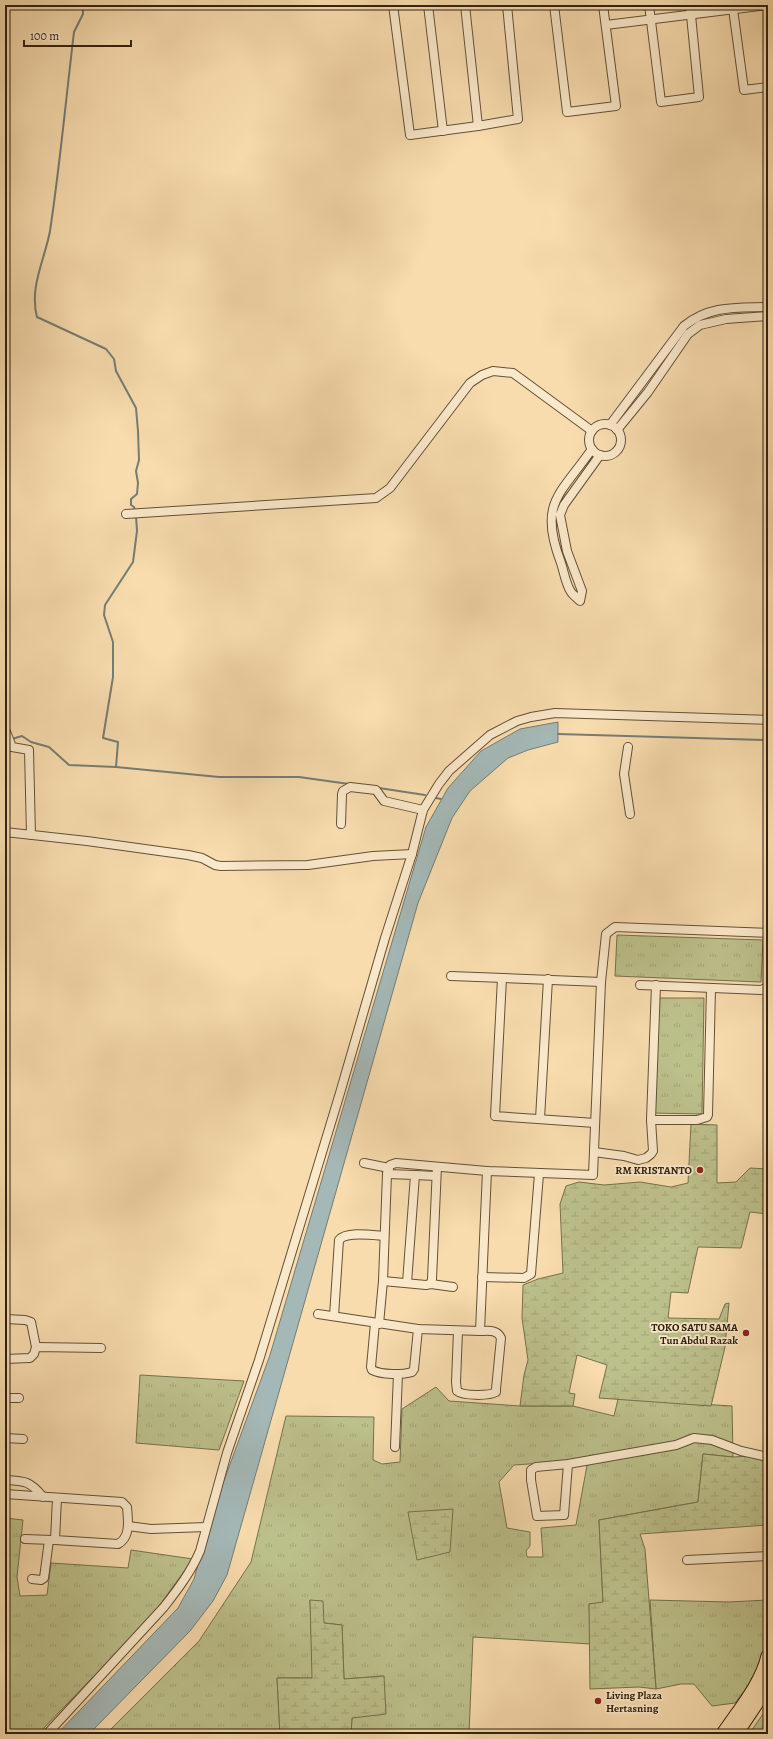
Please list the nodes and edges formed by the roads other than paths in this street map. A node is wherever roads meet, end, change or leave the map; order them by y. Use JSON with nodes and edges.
{"nodes":[{"id":1,"x":394,"y":5,"type":"edge"},
{"id":2,"x":428,"y":5,"type":"edge"},
{"id":3,"x":465,"y":5,"type":"edge"},
{"id":4,"x":507,"y":5,"type":"edge"},
{"id":5,"x":554,"y":5,"type":"edge"},
{"id":6,"x":603,"y":5,"type":"edge"},
{"id":7,"x":649,"y":5,"type":"edge"},
{"id":8,"x":690,"y":5,"type":"edge"},
{"id":9,"x":768,"y":5,"type":"edge"},
{"id":10,"x":733,"y":9,"type":"junction"},
{"id":11,"x":691,"y":15,"type":"junction"},
{"id":12,"x":651,"y":20,"type":"junction"},
{"id":13,"x":606,"y":26,"type":"junction"},
{"id":14,"x":768,"y":87,"type":"edge"},
{"id":15,"x":478,"y":126,"type":"junction"},
{"id":16,"x":443,"y":131,"type":"junction"},
{"id":17,"x":768,"y":307,"type":"edge"},
{"id":18,"x":768,"y":316,"type":"edge"},
{"id":19,"x":614,"y":428,"type":"junction"},
{"id":20,"x":592,"y":431,"type":"junction"},
{"id":21,"x":592,"y":449,"type":"junction"},
{"id":22,"x":600,"y":455,"type":"junction"},
{"id":23,"x":126,"y":514,"type":"dead end"},
{"id":24,"x":768,"y":720,"type":"edge"},
{"id":25,"x":6,"y":732,"type":"edge"},
{"id":26,"x":628,"y":747,"type":"dead end"},
{"id":27,"x":8,"y":748,"type":"edge"},
{"id":28,"x":423,"y":810,"type":"junction"},
{"id":29,"x":630,"y":814,"type":"dead end"},
{"id":30,"x":341,"y":824,"type":"dead end"},
{"id":31,"x":5,"y":832,"type":"edge"},
{"id":32,"x":31,"y":835,"type":"junction"},
{"id":33,"x":412,"y":854,"type":"junction"},
{"id":34,"x":768,"y":933,"type":"edge"},
{"id":35,"x":451,"y":976,"type":"dead end"},
{"id":36,"x":502,"y":978,"type":"junction"},
{"id":37,"x":548,"y":979,"type":"junction"},
{"id":38,"x":601,"y":982,"type":"junction"},
{"id":39,"x":640,"y":985,"type":"dead end"},
{"id":40,"x":656,"y":985,"type":"junction"},
{"id":41,"x":768,"y":987,"type":"edge"},
{"id":42,"x":712,"y":988,"type":"junction"},
{"id":43,"x":486,"y":1116,"type":"dead end"},
{"id":44,"x":495,"y":1116,"type":"junction"},
{"id":45,"x":540,"y":1119,"type":"junction"},
{"id":46,"x":651,"y":1120,"type":"junction"},
{"id":47,"x":595,"y":1123,"type":"junction"},
{"id":48,"x":594,"y":1152,"type":"junction"},
{"id":49,"x":364,"y":1163,"type":"dead end"},
{"id":50,"x":437,"y":1167,"type":"junction"},
{"id":51,"x":388,"y":1171,"type":"junction"},
{"id":52,"x":487,"y":1171,"type":"junction"},
{"id":53,"x":539,"y":1174,"type":"junction"},
{"id":54,"x":415,"y":1175,"type":"junction"},
{"id":55,"x":436,"y":1176,"type":"junction"},
{"id":56,"x":384,"y":1236,"type":"junction"},
{"id":57,"x":482,"y":1277,"type":"junction"},
{"id":58,"x":383,"y":1281,"type":"junction"},
{"id":59,"x":406,"y":1283,"type":"junction"},
{"id":60,"x":431,"y":1284,"type":"junction"},
{"id":61,"x":453,"y":1287,"type":"dead end"},
{"id":62,"x":318,"y":1314,"type":"dead end"},
{"id":63,"x":334,"y":1316,"type":"junction"},
{"id":64,"x":5,"y":1319,"type":"edge"},
{"id":65,"x":377,"y":1324,"type":"junction"},
{"id":66,"x":418,"y":1329,"type":"junction"},
{"id":67,"x":458,"y":1331,"type":"junction"},
{"id":68,"x":480,"y":1331,"type":"junction"},
{"id":69,"x":36,"y":1347,"type":"junction"},
{"id":70,"x":101,"y":1348,"type":"dead end"},
{"id":71,"x":5,"y":1359,"type":"edge"},
{"id":72,"x":398,"y":1374,"type":"junction"},
{"id":73,"x":5,"y":1398,"type":"edge"},
{"id":74,"x":19,"y":1398,"type":"dead end"},
{"id":75,"x":5,"y":1438,"type":"edge"},
{"id":76,"x":23,"y":1439,"type":"dead end"},
{"id":77,"x":395,"y":1447,"type":"dead end"},
{"id":78,"x":768,"y":1457,"type":"edge"},
{"id":79,"x":568,"y":1464,"type":"junction"},
{"id":80,"x":5,"y":1480,"type":"edge"},
{"id":81,"x":5,"y":1494,"type":"edge"},
{"id":82,"x":43,"y":1497,"type":"junction"},
{"id":83,"x":57,"y":1498,"type":"junction"},
{"id":84,"x":128,"y":1526,"type":"junction"},
{"id":85,"x":206,"y":1527,"type":"junction"},
{"id":86,"x":25,"y":1539,"type":"dead end"},
{"id":87,"x":52,"y":1540,"type":"junction"},
{"id":88,"x":768,"y":1556,"type":"edge"},
{"id":89,"x":687,"y":1560,"type":"dead end"},
{"id":90,"x":32,"y":1580,"type":"dead end"},
{"id":91,"x":768,"y":1656,"type":"edge"},
{"id":92,"x":768,"y":1686,"type":"edge"},
{"id":93,"x":47,"y":1734,"type":"edge"},
{"id":94,"x":723,"y":1734,"type":"edge"},
{"id":95,"x":736,"y":1734,"type":"edge"}],
"edges":[{"from":1,"to":16,"type":"street"},
{"from":2,"to":16,"type":"street"},
{"from":3,"to":15,"type":"street"},
{"from":4,"to":15,"type":"street"},
{"from":5,"to":13,"type":"street"},
{"from":6,"to":13,"type":"street"},
{"from":7,"to":12,"type":"street"},
{"from":8,"to":11,"type":"street"},
{"from":9,"to":10,"type":"street"},
{"from":10,"to":11,"type":"street"},
{"from":10,"to":14,"type":"street"},
{"from":11,"to":12,"type":"street"},
{"from":11,"to":12,"type":"street"},
{"from":12,"to":13,"type":"street"},
{"from":15,"to":16,"type":"street"},
{"from":17,"to":19,"type":"street"},
{"from":18,"to":19,"type":"street"},
{"from":19,"to":20,"type":"street"},
{"from":19,"to":22,"type":"street"},
{"from":20,"to":21,"type":"street"},
{"from":20,"to":23,"type":"street"},
{"from":21,"to":22,"type":"street"},
{"from":21,"to":22,"type":"street"},
{"from":24,"to":28,"type":"street"},
{"from":25,"to":27,"type":"street"},
{"from":26,"to":29,"type":"street"},
{"from":27,"to":32,"type":"street"},
{"from":28,"to":30,"type":"street"},
{"from":28,"to":33,"type":"street"},
{"from":31,"to":32,"type":"street"},
{"from":32,"to":33,"type":"street"},
{"from":33,"to":85,"type":"street"},
{"from":34,"to":38,"type":"street"},
{"from":35,"to":36,"type":"street"},
{"from":36,"to":37,"type":"street"},
{"from":36,"to":44,"type":"street"},
{"from":37,"to":38,"type":"street"},
{"from":37,"to":45,"type":"street"},
{"from":38,"to":47,"type":"street"},
{"from":39,"to":40,"type":"street"},
{"from":40,"to":42,"type":"street"},
{"from":40,"to":46,"type":"street"},
{"from":41,"to":42,"type":"street"},
{"from":42,"to":46,"type":"street"},
{"from":43,"to":44,"type":"street"},
{"from":44,"to":45,"type":"street"},
{"from":45,"to":47,"type":"street"},
{"from":46,"to":48,"type":"street"},
{"from":47,"to":48,"type":"street"},
{"from":48,"to":53,"type":"street"},
{"from":49,"to":51,"type":"street"},
{"from":50,"to":51,"type":"street"},
{"from":50,"to":52,"type":"street"},
{"from":50,"to":55,"type":"street"},
{"from":51,"to":54,"type":"street"},
{"from":51,"to":56,"type":"street"},
{"from":52,"to":53,"type":"street"},
{"from":52,"to":57,"type":"street"},
{"from":53,"to":57,"type":"street"},
{"from":54,"to":55,"type":"street"},
{"from":54,"to":59,"type":"street"},
{"from":55,"to":60,"type":"street"},
{"from":56,"to":58,"type":"street"},
{"from":56,"to":63,"type":"street"},
{"from":57,"to":68,"type":"street"},
{"from":58,"to":59,"type":"street"},
{"from":58,"to":65,"type":"street"},
{"from":59,"to":60,"type":"street"},
{"from":60,"to":61,"type":"street"},
{"from":62,"to":63,"type":"street"},
{"from":63,"to":65,"type":"street"},
{"from":64,"to":69,"type":"street"},
{"from":65,"to":66,"type":"street"},
{"from":65,"to":72,"type":"street"},
{"from":66,"to":67,"type":"street"},
{"from":66,"to":72,"type":"street"},
{"from":67,"to":68,"type":"street"},
{"from":67,"to":68,"type":"street"},
{"from":69,"to":70,"type":"street"},
{"from":69,"to":71,"type":"street"},
{"from":72,"to":77,"type":"street"},
{"from":73,"to":74,"type":"street"},
{"from":75,"to":76,"type":"street"},
{"from":78,"to":79,"type":"street"},
{"from":79,"to":79,"type":"street"},
{"from":80,"to":82,"type":"street"},
{"from":81,"to":82,"type":"street"},
{"from":82,"to":83,"type":"street"},
{"from":83,"to":84,"type":"street"},
{"from":83,"to":87,"type":"street"},
{"from":84,"to":85,"type":"street"},
{"from":84,"to":87,"type":"street"},
{"from":85,"to":93,"type":"street"},
{"from":86,"to":87,"type":"street"},
{"from":87,"to":90,"type":"street"},
{"from":88,"to":89,"type":"street"},
{"from":91,"to":94,"type":"main road"},
{"from":92,"to":95,"type":"main road"}]}
